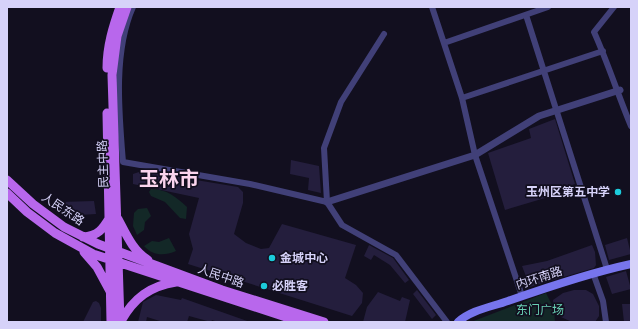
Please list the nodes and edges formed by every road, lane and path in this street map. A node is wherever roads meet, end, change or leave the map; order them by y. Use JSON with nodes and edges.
{"nodes":[{"id":1,"x":120,"y":7,"type":"edge"},
{"id":2,"x":127,"y":7,"type":"edge"},
{"id":3,"x":133,"y":7,"type":"edge"},
{"id":4,"x":432,"y":7,"type":"edge"},
{"id":5,"x":548,"y":7,"type":"edge"},
{"id":6,"x":614,"y":7,"type":"edge"},
{"id":7,"x":526,"y":15,"type":"junction"},
{"id":8,"x":384,"y":34,"type":"dead end"},
{"id":9,"x":444,"y":43,"type":"junction"},
{"id":10,"x":603,"y":51,"type":"junction"},
{"id":11,"x":544,"y":70,"type":"junction"},
{"id":12,"x":618,"y":91,"type":"junction"},
{"id":13,"x":462,"y":98,"type":"junction"},
{"id":14,"x":557,"y":110,"type":"junction"},
{"id":15,"x":631,"y":126,"type":"edge"},
{"id":16,"x":475,"y":155,"type":"junction"},
{"id":17,"x":119,"y":162,"type":"junction"},
{"id":18,"x":7,"y":180,"type":"edge"},
{"id":19,"x":8,"y":194,"type":"edge"},
{"id":20,"x":327,"y":202,"type":"junction"},
{"id":21,"x":114,"y":217,"type":"junction"},
{"id":22,"x":83,"y":237,"type":"junction"},
{"id":23,"x":77,"y":245,"type":"junction"},
{"id":24,"x":114,"y":250,"type":"junction"},
{"id":25,"x":115,"y":261,"type":"junction"},
{"id":26,"x":631,"y":264,"type":"edge"},
{"id":27,"x":162,"y":268,"type":"junction"},
{"id":28,"x":607,"y":269,"type":"junction"},
{"id":29,"x":593,"y":273,"type":"junction"},
{"id":30,"x":178,"y":282,"type":"junction"},
{"id":31,"x":522,"y":296,"type":"junction"},
{"id":32,"x":111,"y":297,"type":"junction"},
{"id":33,"x":111,"y":322,"type":"edge"},
{"id":34,"x":120,"y":322,"type":"edge"},
{"id":35,"x":301,"y":322,"type":"edge"},
{"id":36,"x":324,"y":322,"type":"edge"},
{"id":37,"x":447,"y":322,"type":"edge"},
{"id":38,"x":458,"y":322,"type":"edge"},
{"id":39,"x":606,"y":322,"type":"edge"}],
"edges":[{"from":1,"to":21,"type":"main road","name":"民主中路"},
{"from":2,"to":17,"type":"main road","name":"民主中路"},
{"from":3,"to":17,"type":"street"},
{"from":4,"to":9,"type":"street"},
{"from":5,"to":7,"type":"street"},
{"from":6,"to":10,"type":"street"},
{"from":7,"to":9,"type":"street"},
{"from":7,"to":11,"type":"street"},
{"from":8,"to":20,"type":"street"},
{"from":9,"to":13,"type":"street"},
{"from":10,"to":11,"type":"street"},
{"from":10,"to":12,"type":"street"},
{"from":11,"to":13,"type":"street"},
{"from":11,"to":14,"type":"street"},
{"from":12,"to":14,"type":"street"},
{"from":12,"to":15,"type":"street"},
{"from":13,"to":16,"type":"street"},
{"from":14,"to":16,"type":"street"},
{"from":14,"to":28,"type":"street"},
{"from":16,"to":20,"type":"street"},
{"from":16,"to":31,"type":"street"},
{"from":17,"to":20,"type":"street"},
{"from":17,"to":21,"type":"main road","name":"民主中路"},
{"from":18,"to":22,"type":"main road","name":"人民东路"},
{"from":19,"to":23,"type":"main road","name":"人民东路"},
{"from":20,"to":37,"type":"street"},
{"from":21,"to":22,"type":"main road"},
{"from":21,"to":24,"type":"main road","name":"民主中路"},
{"from":21,"to":27,"type":"main road"},
{"from":22,"to":24,"type":"main road","name":"人民东路"},
{"from":23,"to":25,"type":"main road","name":"人民东路"},
{"from":23,"to":32,"type":"main road"},
{"from":24,"to":25,"type":"main road","name":"民主中路"},
{"from":24,"to":27,"type":"main road","name":"人民中路"},
{"from":25,"to":30,"type":"main road","name":"人民中路"},
{"from":25,"to":32,"type":"main road","name":"民主中路"},
{"from":25,"to":34,"type":"main road","name":"民主中路"},
{"from":26,"to":28,"type":"main road","name":"内环南路"},
{"from":27,"to":36,"type":"main road","name":"人民中路"},
{"from":28,"to":29,"type":"main road","name":"内环南路"},
{"from":29,"to":31,"type":"main road","name":"内环南路"},
{"from":29,"to":39,"type":"street"},
{"from":30,"to":34,"type":"main road"},
{"from":30,"to":35,"type":"main road","name":"人民中路"},
{"from":31,"to":38,"type":"main road","name":"内环南路"},
{"from":32,"to":33,"type":"main road","name":"民主中路"}]}
